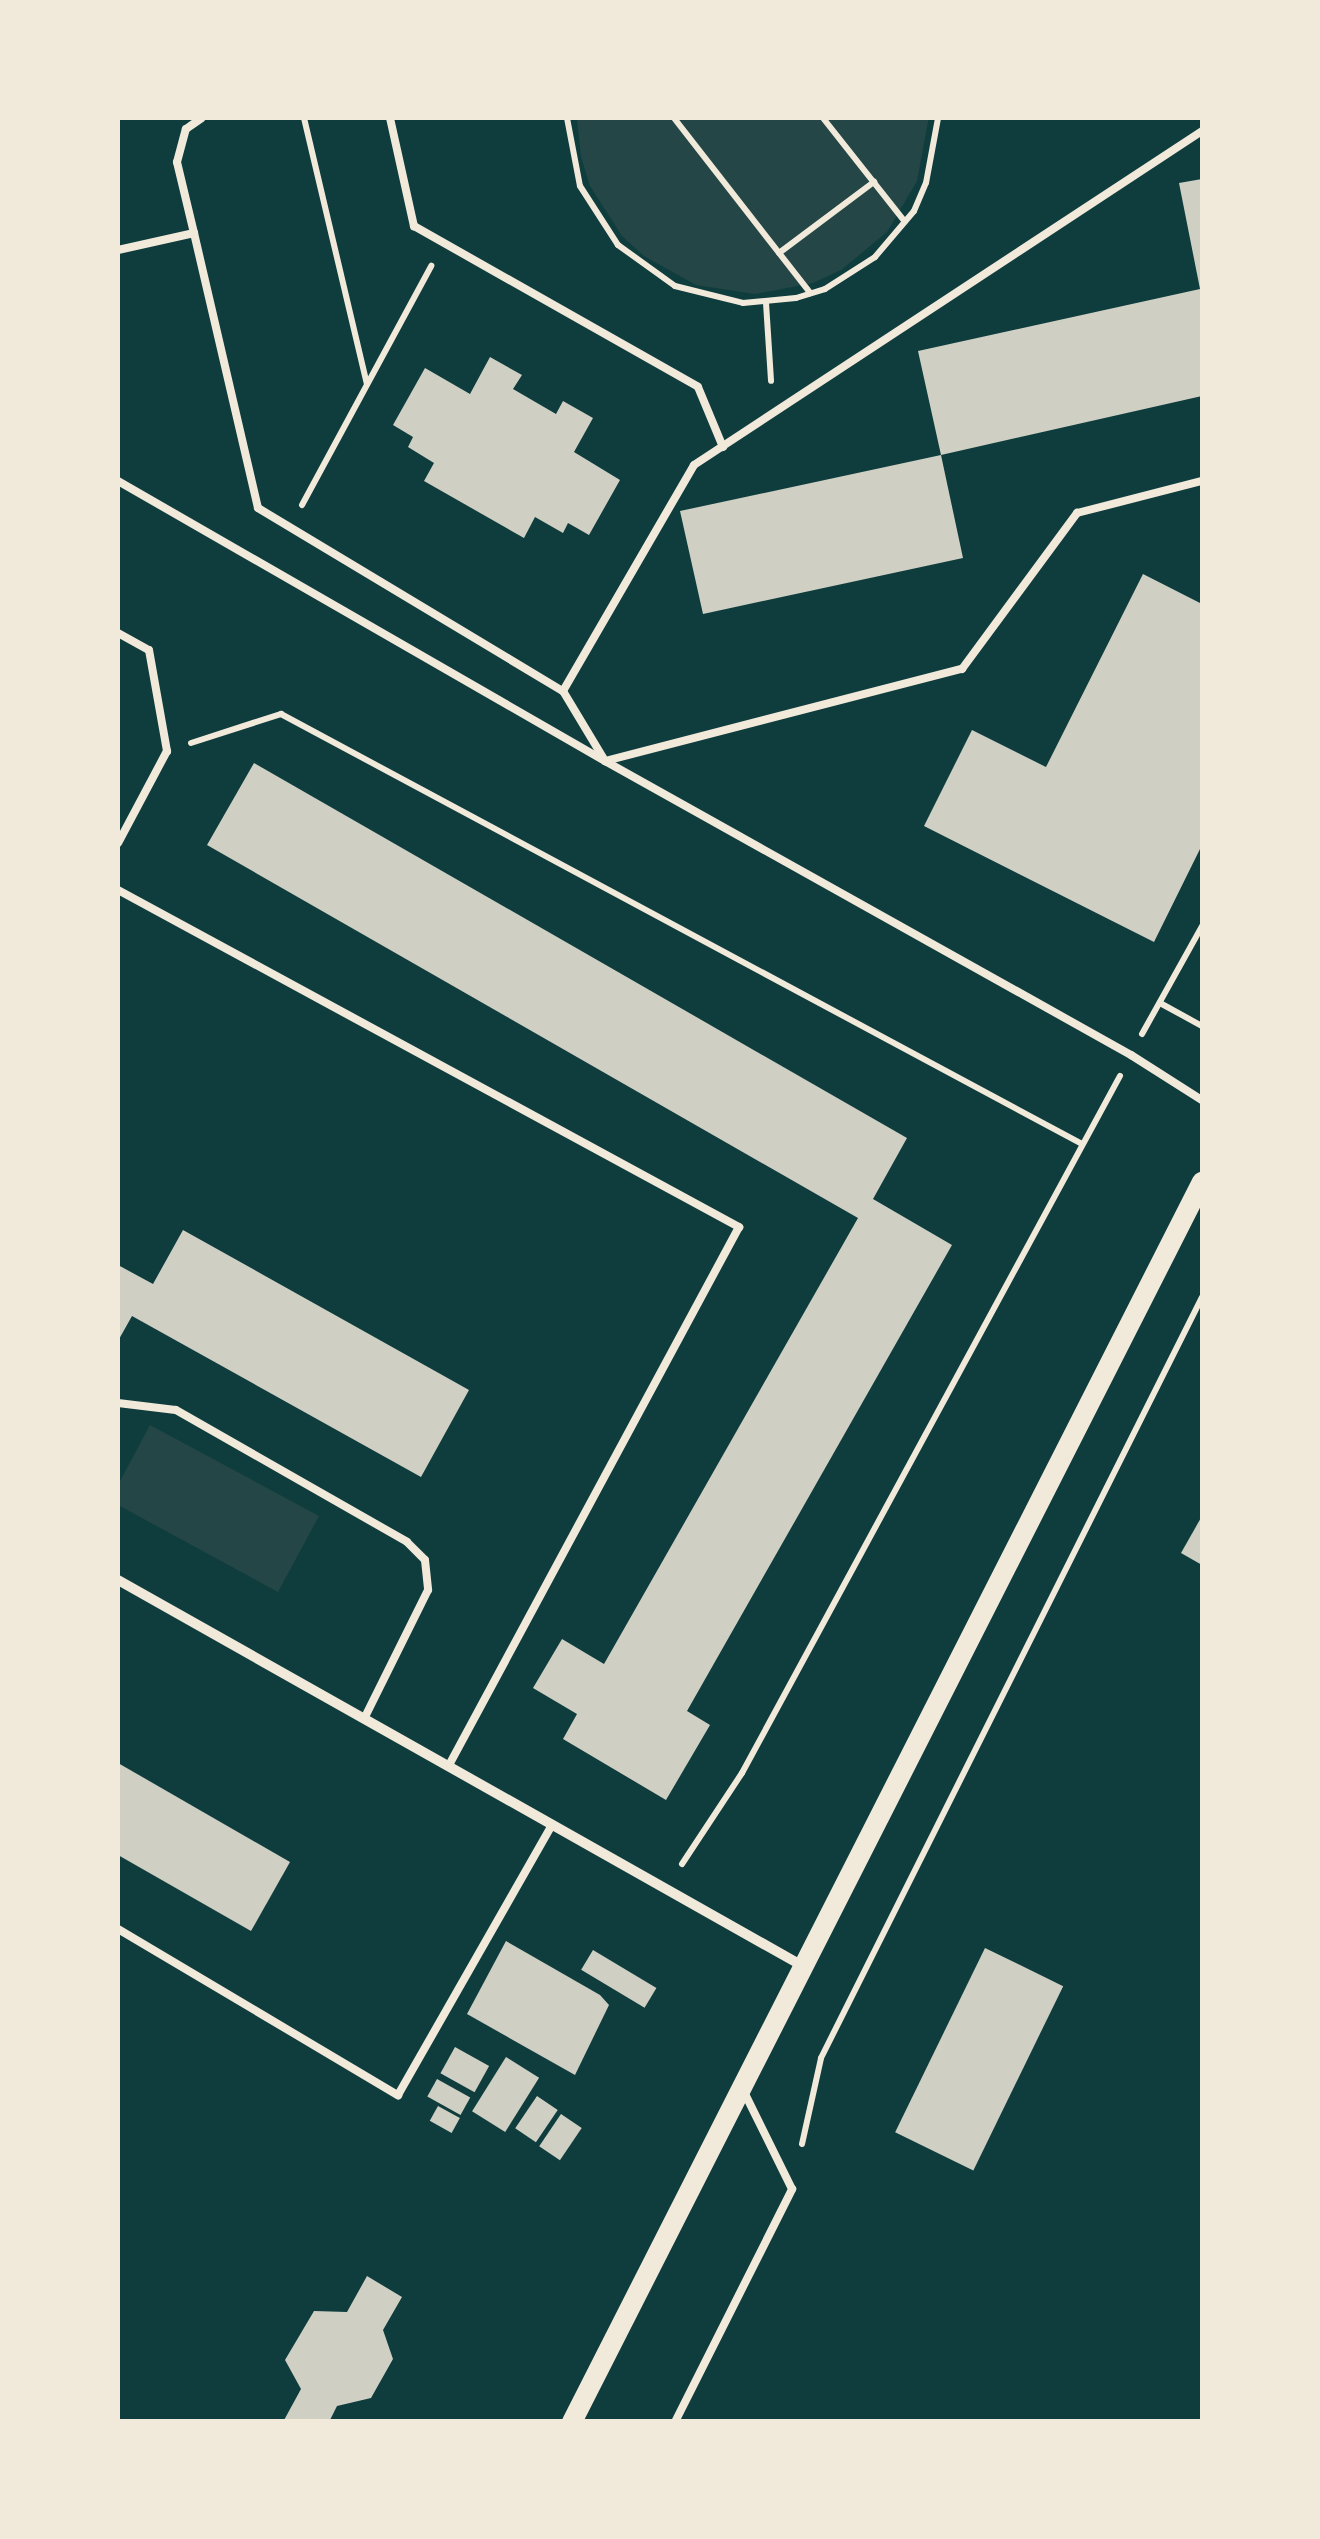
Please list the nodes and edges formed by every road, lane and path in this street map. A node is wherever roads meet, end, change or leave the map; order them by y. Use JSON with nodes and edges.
{"nodes":[{"id":1,"x":202,"y":118,"type":"edge"},
{"id":2,"x":304,"y":118,"type":"edge"},
{"id":3,"x":390,"y":118,"type":"edge"},
{"id":4,"x":567,"y":118,"type":"edge"},
{"id":5,"x":674,"y":118,"type":"edge"},
{"id":6,"x":824,"y":118,"type":"edge"},
{"id":7,"x":938,"y":118,"type":"edge"},
{"id":8,"x":1202,"y":131,"type":"edge"},
{"id":9,"x":874,"y":182,"type":"junction"},
{"id":10,"x":905,"y":222,"type":"junction"},
{"id":11,"x":194,"y":232,"type":"junction"},
{"id":12,"x":444,"y":242,"type":"junction"},
{"id":13,"x":118,"y":250,"type":"edge"},
{"id":14,"x":780,"y":253,"type":"junction"},
{"id":15,"x":810,"y":293,"type":"junction"},
{"id":16,"x":766,"y":302,"type":"junction"},
{"id":17,"x":367,"y":385,"type":"junction"},
{"id":18,"x":772,"y":414,"type":"junction"},
{"id":19,"x":723,"y":446,"type":"junction"},
{"id":20,"x":118,"y":481,"type":"edge"},
{"id":21,"x":1202,"y":481,"type":"edge"},
{"id":22,"x":290,"y":526,"type":"junction"},
{"id":23,"x":118,"y":633,"type":"edge"},
{"id":24,"x":563,"y":691,"type":"junction"},
{"id":25,"x":167,"y":752,"type":"junction"},
{"id":26,"x":605,"y":762,"type":"junction"},
{"id":27,"x":118,"y":843,"type":"edge"},
{"id":28,"x":118,"y":890,"type":"edge"},
{"id":29,"x":1202,"y":926,"type":"edge"},
{"id":30,"x":1160,"y":1002,"type":"junction"},
{"id":31,"x":1202,"y":1026,"type":"edge"},
{"id":32,"x":1131,"y":1054,"type":"junction"},
{"id":33,"x":1202,"y":1100,"type":"edge"},
{"id":34,"x":1082,"y":1144,"type":"junction"},
{"id":35,"x":1202,"y":1182,"type":"edge"},
{"id":36,"x":1202,"y":1296,"type":"edge"},
{"id":37,"x":118,"y":1403,"type":"edge"},
{"id":38,"x":118,"y":1580,"type":"edge"},
{"id":39,"x":364,"y":1719,"type":"junction"},
{"id":40,"x":448,"y":1767,"type":"junction"},
{"id":41,"x":552,"y":1826,"type":"junction"},
{"id":42,"x":665,"y":1889,"type":"junction"},
{"id":43,"x":118,"y":1930,"type":"edge"},
{"id":44,"x":801,"y":1966,"type":"junction"},
{"id":45,"x":741,"y":2086,"type":"junction"},
{"id":46,"x":792,"y":2189,"type":"junction"},
{"id":47,"x":572,"y":2422,"type":"edge"},
{"id":48,"x":675,"y":2422,"type":"edge"}],
"edges":[{"from":1,"to":11,"type":"lane"},
{"from":2,"to":17,"type":"path"},
{"from":3,"to":12,"type":"lane"},
{"from":4,"to":16,"type":"path"},
{"from":5,"to":14,"type":"path"},
{"from":6,"to":9,"type":"path"},
{"from":7,"to":10,"type":"path"},
{"from":8,"to":18,"type":"lane"},
{"from":9,"to":10,"type":"path"},
{"from":9,"to":14,"type":"path"},
{"from":10,"to":15,"type":"path"},
{"from":11,"to":13,"type":"lane"},
{"from":11,"to":22,"type":"lane"},
{"from":12,"to":17,"type":"path"},
{"from":12,"to":19,"type":"lane"},
{"from":14,"to":15,"type":"path"},
{"from":15,"to":16,"type":"path"},
{"from":16,"to":18,"type":"path"},
{"from":17,"to":22,"type":"path"},
{"from":18,"to":19,"type":"lane"},
{"from":19,"to":24,"type":"lane"},
{"from":20,"to":26,"type":"lane"},
{"from":21,"to":26,"type":"lane"},
{"from":22,"to":24,"type":"lane"},
{"from":23,"to":25,"type":"lane"},
{"from":24,"to":26,"type":"lane"},
{"from":25,"to":27,"type":"lane"},
{"from":25,"to":34,"type":"path"},
{"from":26,"to":32,"type":"lane"},
{"from":28,"to":40,"type":"lane"},
{"from":29,"to":30,"type":"path"},
{"from":30,"to":31,"type":"path"},
{"from":30,"to":32,"type":"path"},
{"from":32,"to":33,"type":"lane"},
{"from":32,"to":34,"type":"path"},
{"from":34,"to":42,"type":"path"},
{"from":35,"to":44,"type":"main road"},
{"from":36,"to":46,"type":"path"},
{"from":37,"to":39,"type":"lane"},
{"from":38,"to":39,"type":"street"},
{"from":39,"to":40,"type":"street"},
{"from":40,"to":41,"type":"street"},
{"from":41,"to":42,"type":"street"},
{"from":41,"to":43,"type":"lane"},
{"from":42,"to":44,"type":"street"},
{"from":44,"to":45,"type":"main road"},
{"from":45,"to":46,"type":"lane"},
{"from":45,"to":47,"type":"main road"},
{"from":46,"to":48,"type":"lane"}]}
